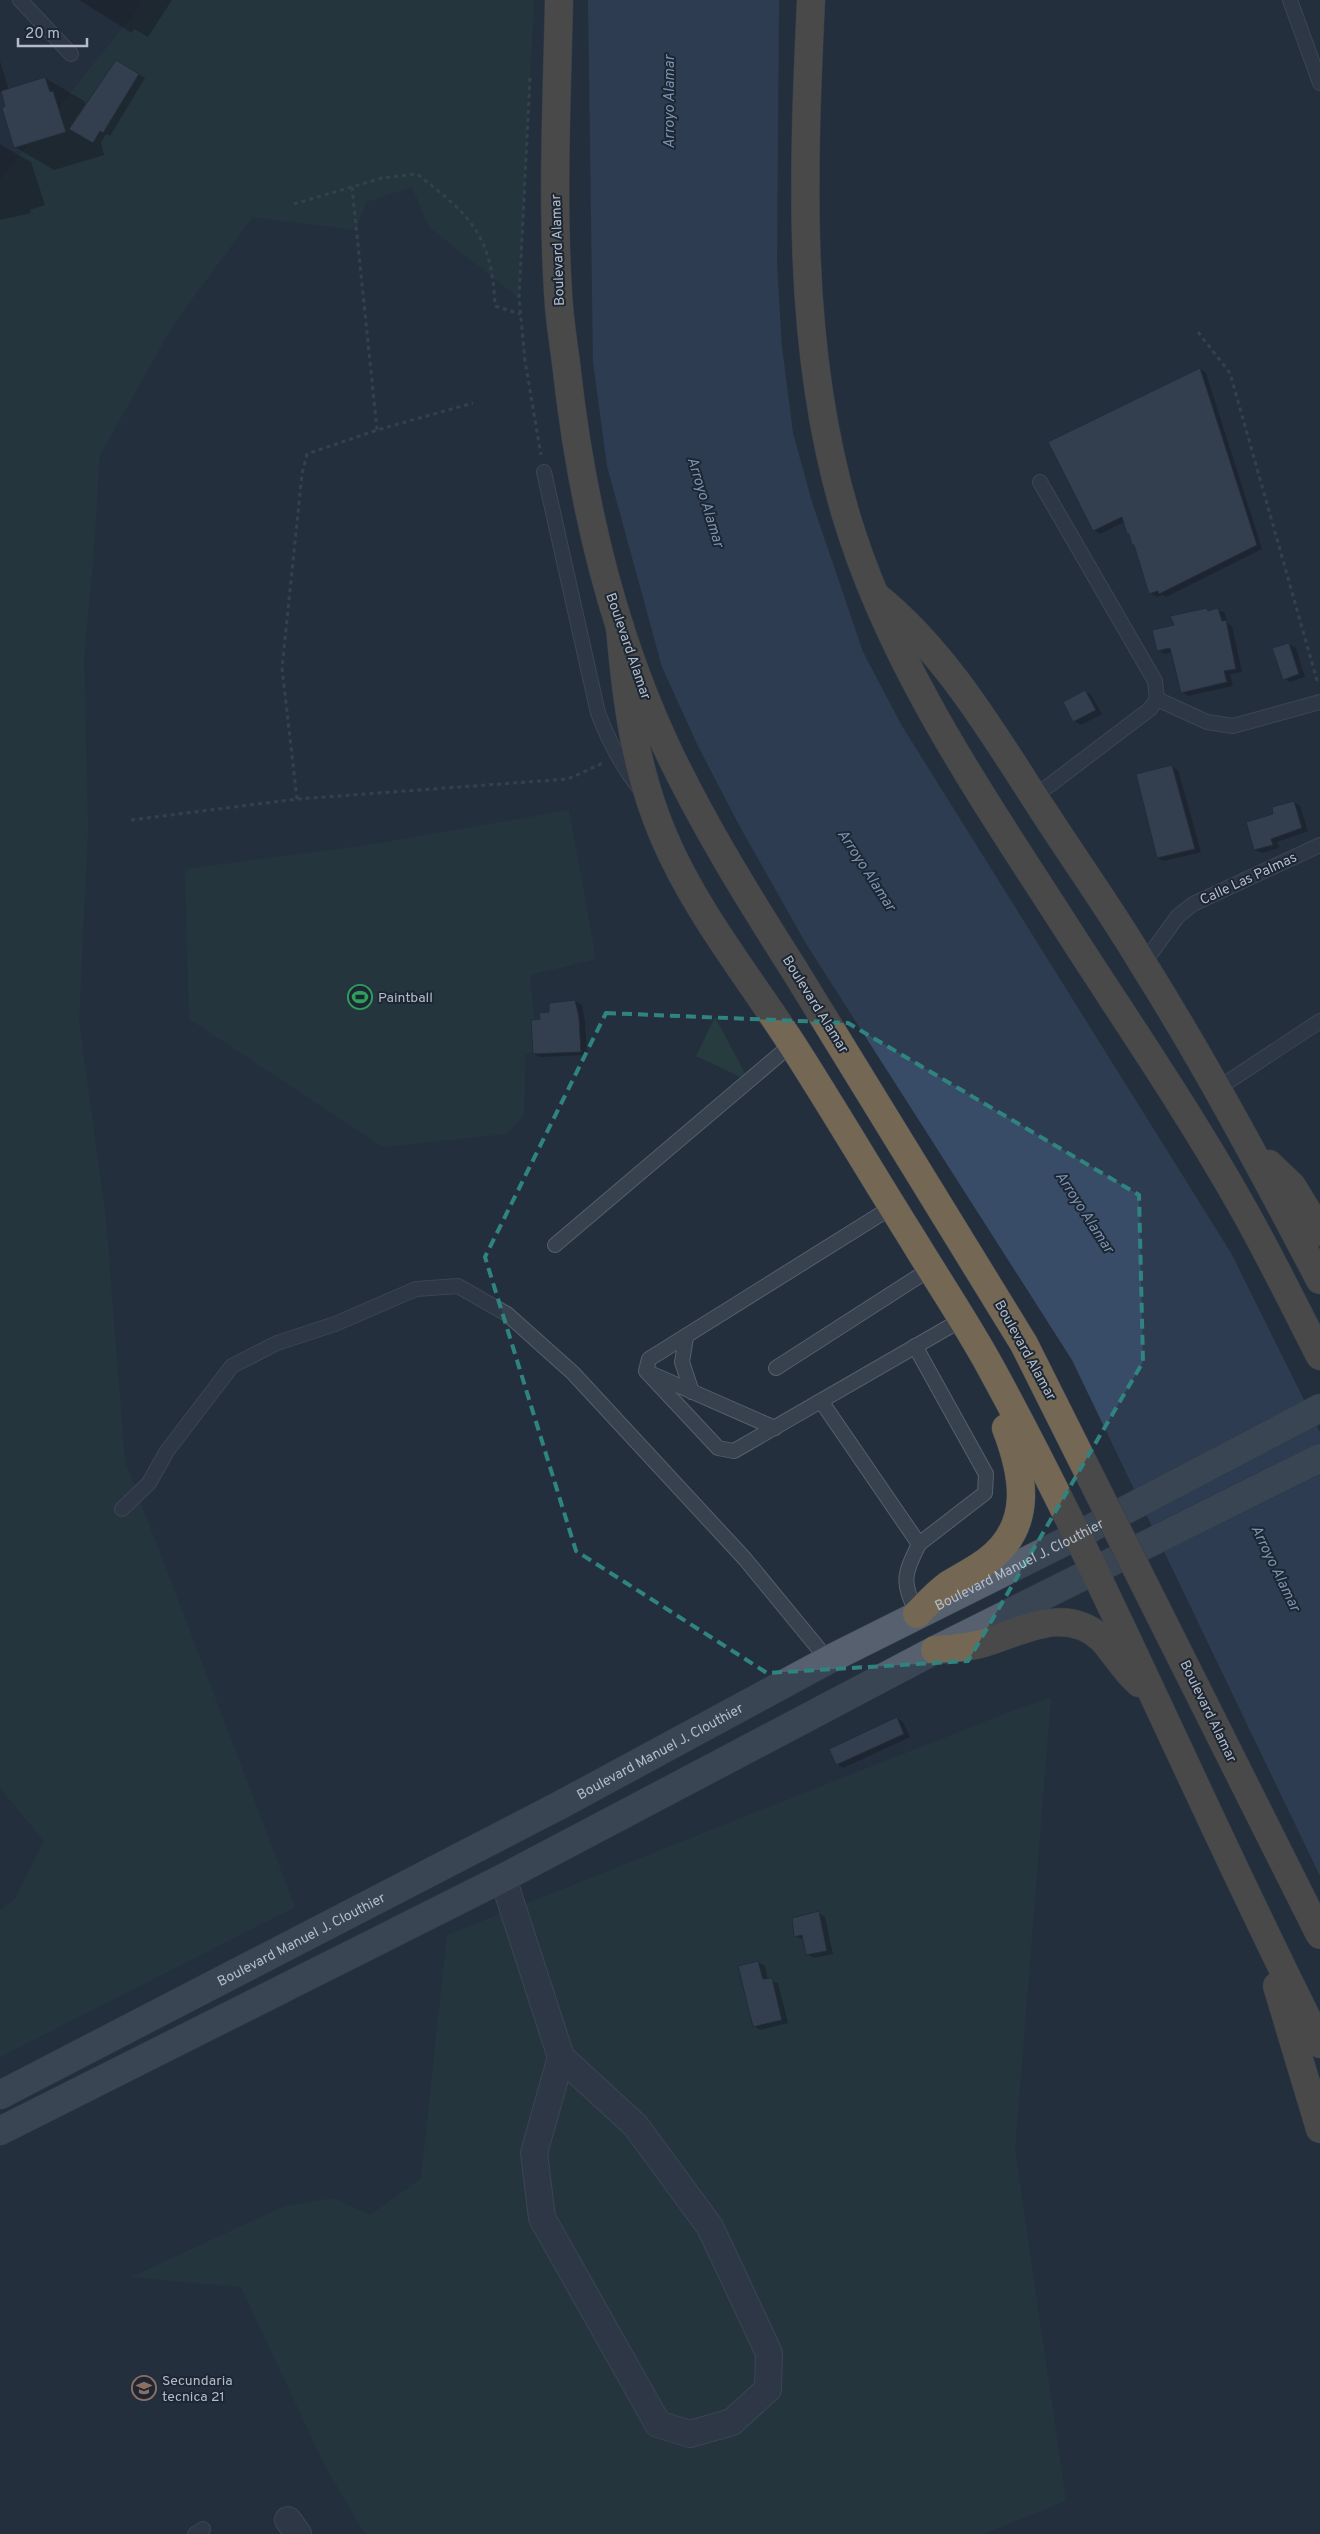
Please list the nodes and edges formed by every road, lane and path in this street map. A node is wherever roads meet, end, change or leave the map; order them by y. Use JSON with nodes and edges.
{"nodes":[{"id":1,"x":20,"y":0,"type":"edge"},
{"id":2,"x":559,"y":0,"type":"edge"},
{"id":3,"x":811,"y":0,"type":"edge"},
{"id":4,"x":1290,"y":0,"type":"edge"},
{"id":5,"x":71,"y":54,"type":"dead end"},
{"id":6,"x":530,"y":76,"type":"dead end"},
{"id":7,"x":1320,"y":83,"type":"edge"},
{"id":8,"x":352,"y":187,"type":"junction"},
{"id":9,"x":294,"y":204,"type":"dead end"},
{"id":10,"x":520,"y":314,"type":"junction"},
{"id":11,"x":1198,"y":332,"type":"dead end"},
{"id":12,"x":472,"y":403,"type":"dead end"},
{"id":13,"x":377,"y":430,"type":"junction"},
{"id":14,"x":544,"y":472,"type":"joint"},
{"id":15,"x":1040,"y":482,"type":"dead end"},
{"id":16,"x":872,"y":592,"type":"junction"},
{"id":17,"x":620,"y":627,"type":"junction"},
{"id":18,"x":1320,"y":692,"type":"edge"},
{"id":19,"x":1157,"y":699,"type":"junction"},
{"id":20,"x":1320,"y":702,"type":"edge"},
{"id":21,"x":617,"y":756,"type":"junction"},
{"id":22,"x":1034,"y":797,"type":"junction"},
{"id":23,"x":297,"y":799,"type":"junction"},
{"id":24,"x":652,"y":805,"type":"junction"},
{"id":25,"x":131,"y":820,"type":"dead end"},
{"id":26,"x":1320,"y":845,"type":"edge"},
{"id":27,"x":1144,"y":964,"type":"junction"},
{"id":28,"x":1320,"y":1021,"type":"edge"},
{"id":29,"x":792,"y":1044,"type":"junction"},
{"id":30,"x":1217,"y":1089,"type":"junction"},
{"id":31,"x":1252,"y":1151,"type":"junction"},
{"id":32,"x":892,"y":1207,"type":"junction"},
{"id":33,"x":1320,"y":1232,"type":"edge"},
{"id":34,"x":555,"y":1245,"type":"dead end"},
{"id":35,"x":930,"y":1269,"type":"junction"},
{"id":36,"x":1320,"y":1280,"type":"edge"},
{"id":37,"x":961,"y":1320,"type":"junction"},
{"id":38,"x":686,"y":1337,"type":"junction"},
{"id":39,"x":915,"y":1346,"type":"junction"},
{"id":40,"x":1320,"y":1356,"type":"edge"},
{"id":41,"x":989,"y":1364,"type":"junction"},
{"id":42,"x":776,"y":1368,"type":"dead end"},
{"id":43,"x":646,"y":1371,"type":"junction"},
{"id":44,"x":692,"y":1392,"type":"junction"},
{"id":45,"x":821,"y":1401,"type":"junction"},
{"id":46,"x":1319,"y":1408,"type":"edge"},
{"id":47,"x":775,"y":1428,"type":"junction"},
{"id":48,"x":1320,"y":1458,"type":"edge"},
{"id":49,"x":122,"y":1509,"type":"dead end"},
{"id":50,"x":1078,"y":1535,"type":"junction"},
{"id":51,"x":919,"y":1544,"type":"junction"},
{"id":52,"x":1095,"y":1570,"type":"junction"},
{"id":53,"x":917,"y":1614,"type":"junction"},
{"id":54,"x":935,"y":1650,"type":"junction"},
{"id":55,"x":828,"y":1660,"type":"junction"},
{"id":56,"x":1153,"y":1691,"type":"junction"},
{"id":57,"x":503,"y":1878,"type":"junction"},
{"id":58,"x":1258,"y":1922,"type":"junction"},
{"id":59,"x":1320,"y":1935,"type":"edge"},
{"id":60,"x":1320,"y":2044,"type":"edge"},
{"id":61,"x":561,"y":2058,"type":"junction"},
{"id":62,"x":0,"y":2095,"type":"edge"},
{"id":63,"x":1320,"y":2129,"type":"edge"},
{"id":64,"x":0,"y":2132,"type":"edge"}],
"edges":[{"from":1,"to":5,"type":"lane"},
{"from":2,"to":17,"type":"highway","name":"Boulevard Alamar"},
{"from":3,"to":16,"type":"highway"},
{"from":4,"to":7,"type":"lane"},
{"from":6,"to":10,"type":"path"},
{"from":8,"to":9,"type":"path"},
{"from":8,"to":10,"type":"path"},
{"from":8,"to":13,"type":"path"},
{"from":10,"to":14,"type":"path"},
{"from":11,"to":18,"type":"path"},
{"from":12,"to":13,"type":"path"},
{"from":13,"to":23,"type":"path"},
{"from":14,"to":21,"type":"lane"},
{"from":15,"to":19,"type":"lane"},
{"from":16,"to":22,"type":"highway"},
{"from":16,"to":40,"type":"highway"},
{"from":17,"to":24,"type":"highway"},
{"from":17,"to":59,"type":"highway","name":"Boulevard Alamar","bridge":true},
{"from":19,"to":20,"type":"lane"},
{"from":19,"to":22,"type":"lane"},
{"from":21,"to":23,"type":"path"},
{"from":21,"to":24,"type":"lane"},
{"from":22,"to":27,"type":"highway"},
{"from":23,"to":25,"type":"path"},
{"from":24,"to":29,"type":"highway"},
{"from":26,"to":27,"type":"lane","name":"Calle Las Palmas"},
{"from":27,"to":30,"type":"highway"},
{"from":28,"to":30,"type":"lane"},
{"from":29,"to":32,"type":"highway"},
{"from":29,"to":34,"type":"lane"},
{"from":30,"to":31,"type":"highway"},
{"from":31,"to":33,"type":"highway"},
{"from":31,"to":36,"type":"highway"},
{"from":32,"to":35,"type":"highway"},
{"from":32,"to":38,"type":"lane"},
{"from":35,"to":37,"type":"highway"},
{"from":35,"to":42,"type":"lane"},
{"from":37,"to":39,"type":"lane"},
{"from":37,"to":41,"type":"highway"},
{"from":38,"to":43,"type":"lane"},
{"from":38,"to":44,"type":"lane"},
{"from":39,"to":45,"type":"lane"},
{"from":39,"to":51,"type":"lane"},
{"from":41,"to":50,"type":"highway"},
{"from":41,"to":53,"type":"highway"},
{"from":43,"to":44,"type":"lane"},
{"from":43,"to":47,"type":"lane"},
{"from":44,"to":47,"type":"lane"},
{"from":45,"to":47,"type":"lane"},
{"from":45,"to":51,"type":"lane"},
{"from":46,"to":50,"type":"main road","name":"Boulevard Manuel J. Clouthier"},
{"from":48,"to":52,"type":"main road"},
{"from":49,"to":55,"type":"lane"},
{"from":50,"to":52,"type":"highway"},
{"from":50,"to":53,"type":"main road","name":"Boulevard Manuel J. Clouthier"},
{"from":51,"to":53,"type":"lane"},
{"from":52,"to":54,"type":"main road"},
{"from":52,"to":56,"type":"highway"},
{"from":53,"to":55,"type":"main road","name":"Boulevard Manuel J. Clouthier"},
{"from":54,"to":56,"type":"highway"},
{"from":54,"to":57,"type":"main road"},
{"from":55,"to":62,"type":"main road","name":"Boulevard Manuel J. Clouthier"},
{"from":56,"to":58,"type":"highway"},
{"from":57,"to":61,"type":"street"},
{"from":57,"to":64,"type":"main road"},
{"from":58,"to":60,"type":"highway"},
{"from":58,"to":63,"type":"highway"},
{"from":61,"to":61,"type":"street"}]}
